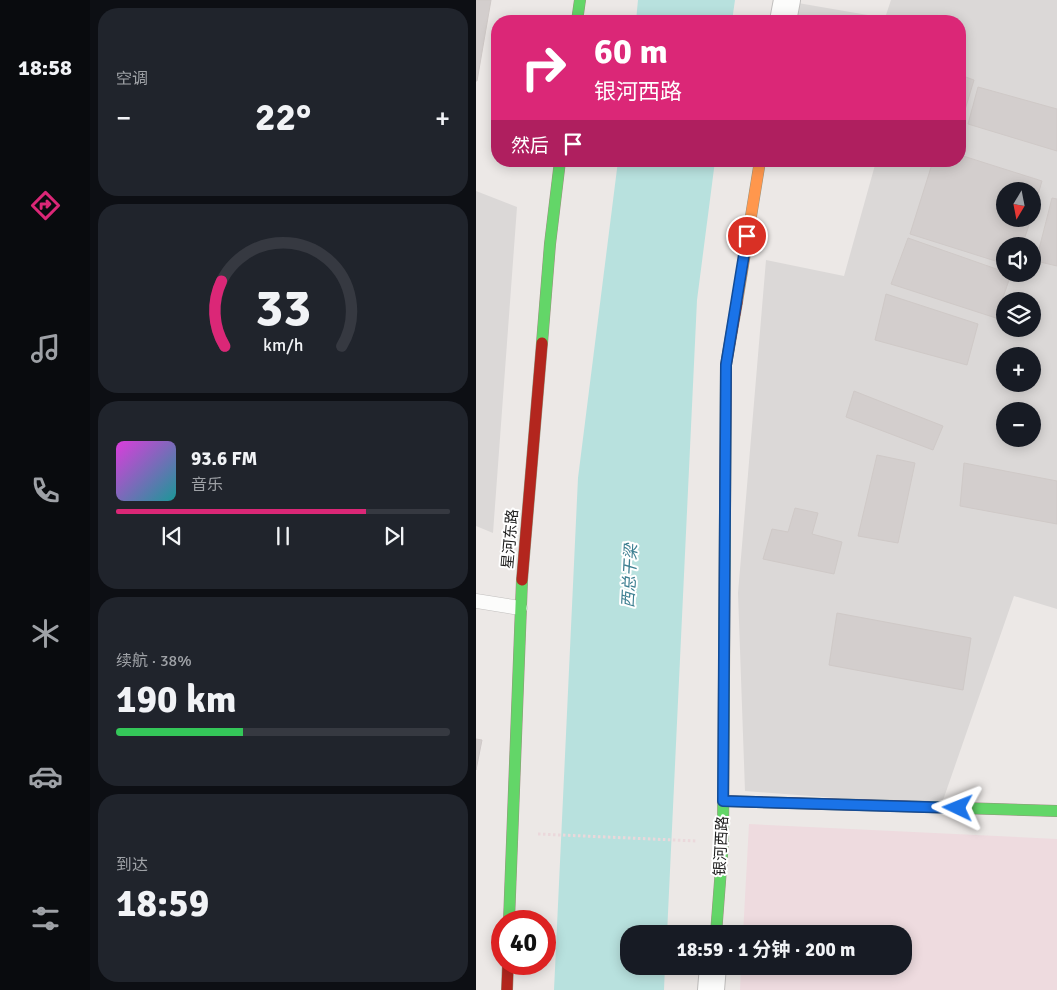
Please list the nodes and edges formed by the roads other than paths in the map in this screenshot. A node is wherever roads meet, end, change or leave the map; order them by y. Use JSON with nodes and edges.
{"nodes":[{"id":1,"x":580,"y":0,"type":"edge"},
{"id":2,"x":787,"y":0,"type":"edge"},
{"id":3,"x":578,"y":15,"type":"edge"},
{"id":4,"x":784,"y":15,"type":"edge"},
{"id":5,"x":559,"y":167,"type":"edge"},
{"id":6,"x":759,"y":167,"type":"edge"},
{"id":7,"x":476,"y":600,"type":"edge"},
{"id":8,"x":520,"y":608,"type":"junction"},
{"id":9,"x":723,"y":801,"type":"junction"},
{"id":10,"x":1057,"y":811,"type":"edge"},
{"id":11,"x":510,"y":910,"type":"edge"},
{"id":12,"x":717,"y":925,"type":"edge"},
{"id":13,"x":508,"y":975,"type":"edge"},
{"id":14,"x":712,"y":975,"type":"edge"},
{"id":15,"x":507,"y":990,"type":"edge"},
{"id":16,"x":711,"y":990,"type":"edge"}],
"edges":[{"from":1,"to":3,"type":"street"},
{"from":2,"to":4,"type":"street"},
{"from":5,"to":8,"type":"street","name":"星河东路"},
{"from":6,"to":9,"type":"street","name":"银河西路"},
{"from":7,"to":8,"type":"lane"},
{"from":8,"to":11,"type":"street","name":"星河东路"},
{"from":9,"to":10,"type":"street"},
{"from":9,"to":12,"type":"street","name":"银河西路"},
{"from":13,"to":15,"type":"street"},
{"from":14,"to":16,"type":"street"}]}
